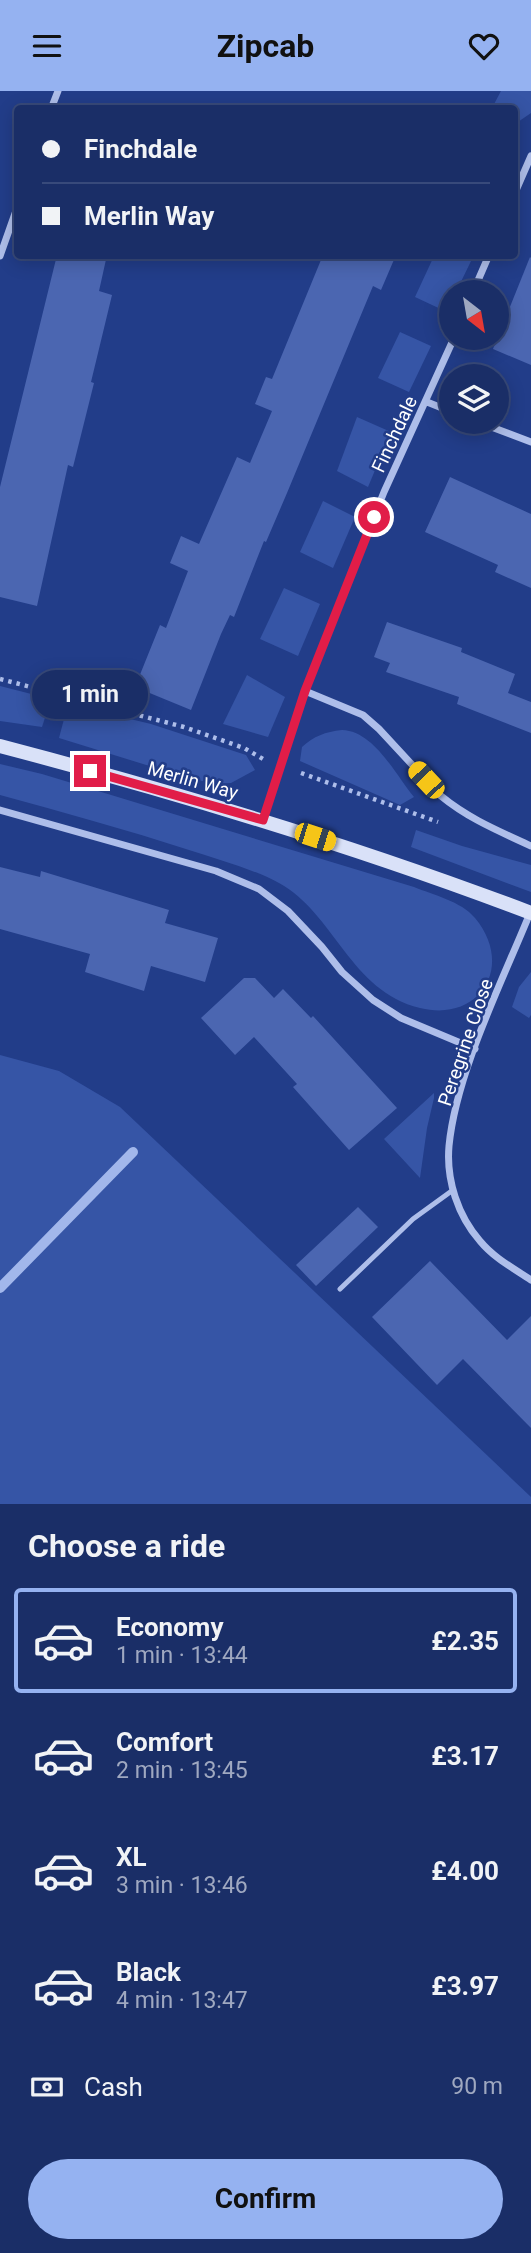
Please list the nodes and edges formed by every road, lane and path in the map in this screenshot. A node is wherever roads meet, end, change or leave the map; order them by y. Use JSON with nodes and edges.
{"nodes":[{"id":1,"x":531,"y":156,"type":"edge"},
{"id":2,"x":518,"y":186,"type":"edge"},
{"id":3,"x":14,"y":216,"type":"edge"},
{"id":4,"x":0,"y":256,"type":"edge"},
{"id":5,"x":487,"y":259,"type":"edge"},
{"id":6,"x":478,"y":280,"type":"edge"},
{"id":7,"x":449,"y":350,"type":"edge"},
{"id":8,"x":427,"y":402,"type":"junction"},
{"id":9,"x":439,"y":407,"type":"edge"},
{"id":10,"x":509,"y":434,"type":"edge"},
{"id":11,"x":531,"y":442,"type":"edge"},
{"id":12,"x":0,"y":679,"type":"edge"},
{"id":13,"x":305,"y":691,"type":"junction"},
{"id":14,"x":0,"y":746,"type":"edge"},
{"id":15,"x":279,"y":766,"type":"junction"},
{"id":16,"x":452,"y":806,"type":"junction"},
{"id":17,"x":0,"y":810,"type":"edge"},
{"id":18,"x":263,"y":820,"type":"junction"},
{"id":19,"x":531,"y":846,"type":"edge"},
{"id":20,"x":531,"y":912,"type":"edge"},
{"id":21,"x":475,"y":1049,"type":"junction"},
{"id":22,"x":453,"y":1190,"type":"junction"},
{"id":23,"x":531,"y":1280,"type":"edge"},
{"id":24,"x":340,"y":1289,"type":"dead end"}],
"edges":[{"from":1,"to":2,"type":"street"},
{"from":3,"to":4,"type":"street"},
{"from":5,"to":6,"type":"street"},
{"from":7,"to":8,"type":"street","name":"Finchdale"},
{"from":8,"to":9,"type":"street"},
{"from":8,"to":13,"type":"street","name":"Finchdale"},
{"from":10,"to":11,"type":"street"},
{"from":12,"to":15,"type":"path"},
{"from":13,"to":15,"type":"street","name":"Finchdale"},
{"from":13,"to":16,"type":"street"},
{"from":14,"to":18,"type":"street","name":"Merlin Way"},
{"from":15,"to":16,"type":"path"},
{"from":15,"to":18,"type":"street","name":"Finchdale"},
{"from":16,"to":19,"type":"street"},
{"from":17,"to":21,"type":"street"},
{"from":18,"to":20,"type":"street","name":"Merlin Way"},
{"from":20,"to":21,"type":"street","name":"Peregrine Close"},
{"from":21,"to":22,"type":"street","name":"Peregrine Close"},
{"from":22,"to":23,"type":"street","name":"Peregrine Close"},
{"from":22,"to":24,"type":"lane"}]}
